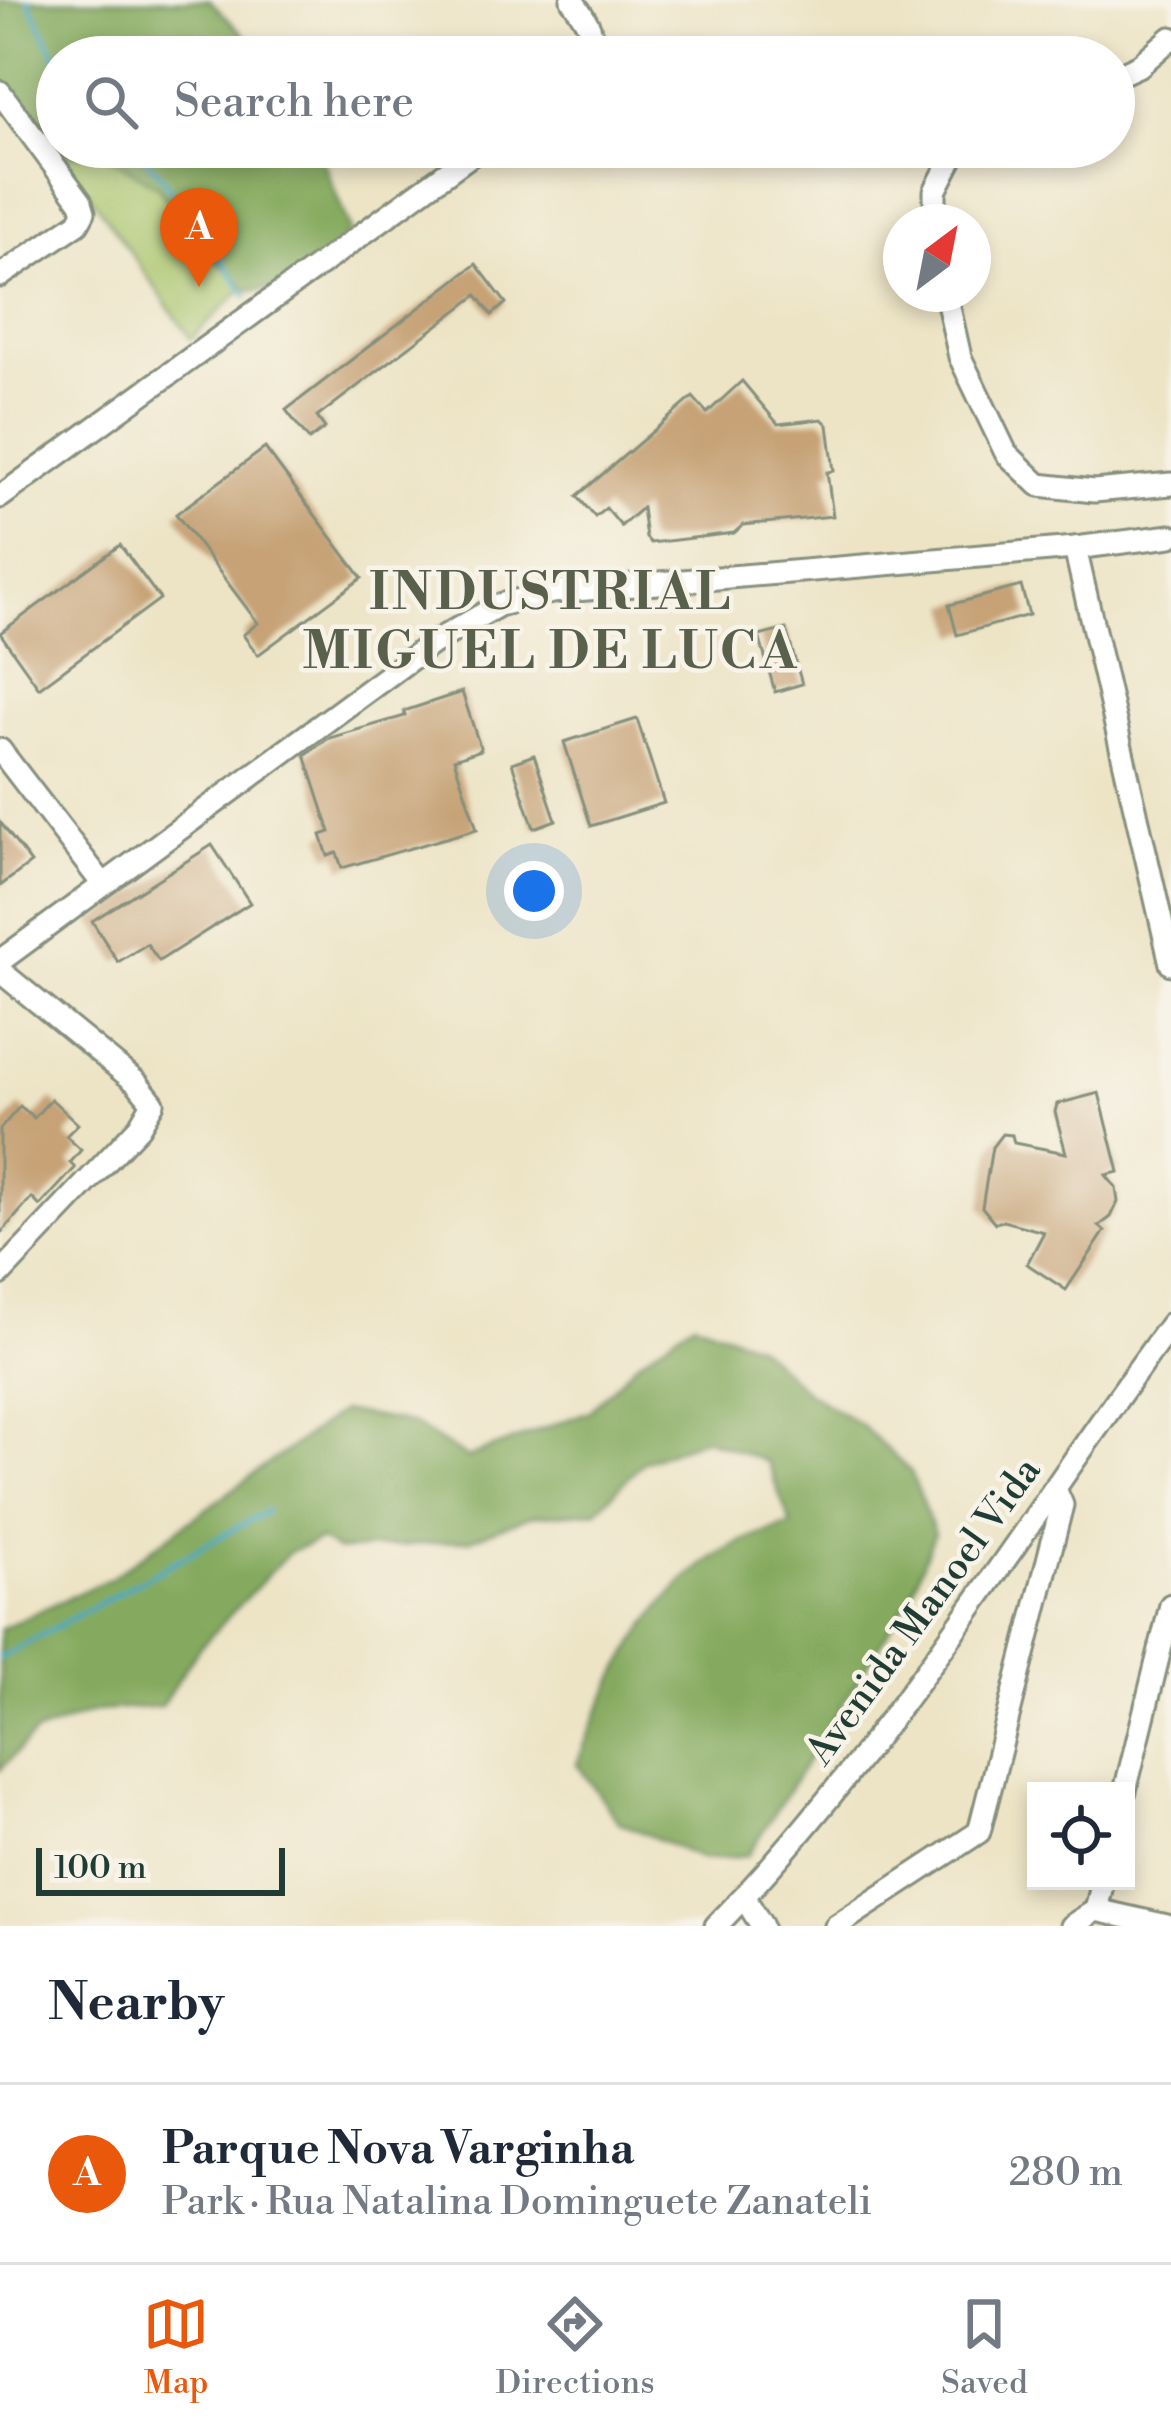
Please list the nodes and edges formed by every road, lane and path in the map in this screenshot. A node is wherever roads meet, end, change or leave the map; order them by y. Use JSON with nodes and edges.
{"nodes":[{"id":1,"x":572,"y":0,"type":"edge"},
{"id":2,"x":591,"y":36,"type":"edge"},
{"id":3,"x":1171,"y":38,"type":"edge"},
{"id":4,"x":1135,"y":67,"type":"edge"},
{"id":5,"x":0,"y":92,"type":"edge"},
{"id":6,"x":36,"y":141,"type":"edge"},
{"id":7,"x":56,"y":168,"type":"edge"},
{"id":8,"x":453,"y":168,"type":"edge"},
{"id":9,"x":947,"y":168,"type":"edge"},
{"id":10,"x":935,"y":204,"type":"edge"},
{"id":11,"x":0,"y":276,"type":"edge"},
{"id":12,"x":950,"y":312,"type":"edge"},
{"id":13,"x":1171,"y":484,"type":"edge"},
{"id":14,"x":0,"y":496,"type":"edge"},
{"id":15,"x":1171,"y":536,"type":"edge"},
{"id":16,"x":1075,"y":548,"type":"junction"},
{"id":17,"x":0,"y":750,"type":"edge"},
{"id":18,"x":102,"y":883,"type":"junction"},
{"id":19,"x":1171,"y":964,"type":"edge"},
{"id":20,"x":0,"y":966,"type":"edge"},
{"id":21,"x":0,"y":1274,"type":"edge"},
{"id":22,"x":1171,"y":1324,"type":"edge"},
{"id":23,"x":1056,"y":1490,"type":"junction"},
{"id":24,"x":1171,"y":1605,"type":"edge"},
{"id":25,"x":1127,"y":1782,"type":"edge"},
{"id":26,"x":1101,"y":1890,"type":"edge"},
{"id":27,"x":744,"y":1897,"type":"junction"},
{"id":28,"x":1096,"y":1910,"type":"junction"},
{"id":29,"x":716,"y":1926,"type":"edge"},
{"id":30,"x":762,"y":1926,"type":"edge"},
{"id":31,"x":836,"y":1926,"type":"edge"},
{"id":32,"x":1071,"y":1926,"type":"edge"},
{"id":33,"x":1167,"y":1926,"type":"edge"}],
"edges":[{"from":1,"to":2,"type":"street"},
{"from":3,"to":4,"type":"street"},
{"from":5,"to":6,"type":"street"},
{"from":7,"to":11,"type":"street"},
{"from":8,"to":14,"type":"street"},
{"from":9,"to":10,"type":"street"},
{"from":12,"to":13,"type":"street"},
{"from":15,"to":16,"type":"street"},
{"from":16,"to":18,"type":"street"},
{"from":16,"to":19,"type":"street"},
{"from":17,"to":18,"type":"street"},
{"from":18,"to":20,"type":"street"},
{"from":20,"to":21,"type":"street"},
{"from":22,"to":23,"type":"street","name":"Avenida Manoel Vida"},
{"from":23,"to":27,"type":"street","name":"Avenida Manoel Vida"},
{"from":23,"to":31,"type":"street"},
{"from":24,"to":25,"type":"street"},
{"from":26,"to":28,"type":"street"},
{"from":27,"to":29,"type":"street","name":"Avenida Manoel Vida"},
{"from":27,"to":30,"type":"street"},
{"from":28,"to":32,"type":"street"},
{"from":28,"to":33,"type":"street"}]}
